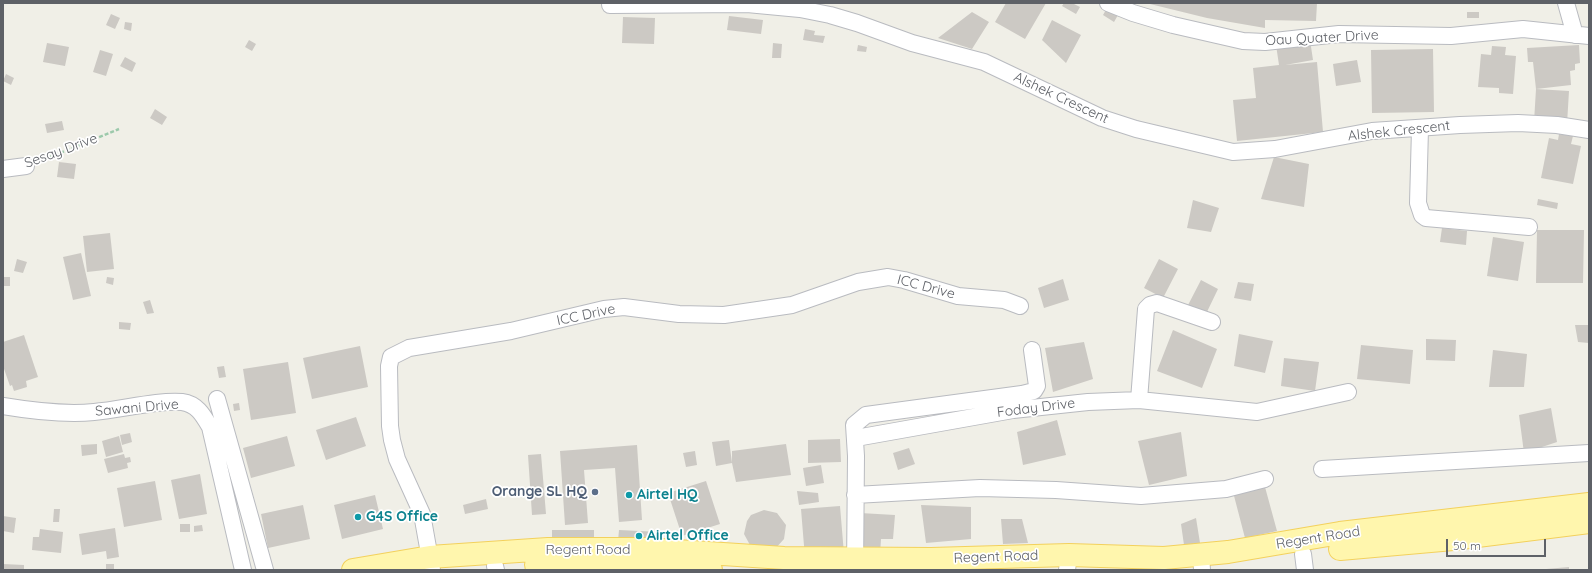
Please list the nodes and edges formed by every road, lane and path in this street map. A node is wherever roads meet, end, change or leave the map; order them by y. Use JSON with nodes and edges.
{"nodes":[{"id":1,"x":1108,"y":3,"type":"edge"},
{"id":2,"x":1566,"y":3,"type":"edge"},
{"id":3,"x":610,"y":5,"type":"dead end"},
{"id":4,"x":1582,"y":35,"type":"edge"},
{"id":5,"x":119,"y":129,"type":"dead end"},
{"id":6,"x":1420,"y":129,"type":"junction"},
{"id":7,"x":1589,"y":130,"type":"edge"},
{"id":8,"x":26,"y":166,"type":"joint"},
{"id":9,"x":3,"y":169,"type":"edge"},
{"id":10,"x":1529,"y":226,"type":"dead end"},
{"id":11,"x":1020,"y":306,"type":"dead end"},
{"id":12,"x":1212,"y":322,"type":"dead end"},
{"id":13,"x":1032,"y":350,"type":"dead end"},
{"id":14,"x":1348,"y":392,"type":"dead end"},
{"id":15,"x":217,"y":398,"type":"dead end"},
{"id":16,"x":1139,"y":400,"type":"junction"},
{"id":17,"x":3,"y":406,"type":"edge"},
{"id":18,"x":856,"y":438,"type":"junction"},
{"id":19,"x":1589,"y":453,"type":"edge"},
{"id":20,"x":1322,"y":469,"type":"dead end"},
{"id":21,"x":1265,"y":479,"type":"dead end"},
{"id":22,"x":855,"y":495,"type":"junction"},
{"id":23,"x":1589,"y":504,"type":"edge"},
{"id":24,"x":1589,"y":522,"type":"edge"},
{"id":25,"x":1468,"y":528,"type":"junction"},
{"id":26,"x":1408,"y":534,"type":"junction"},
{"id":27,"x":564,"y":557,"type":"junction"},
{"id":28,"x":1304,"y":562,"type":"edge"},
{"id":29,"x":431,"y":563,"type":"edge"},
{"id":30,"x":1068,"y":563,"type":"edge"},
{"id":31,"x":855,"y":564,"type":"edge"},
{"id":32,"x":1202,"y":565,"type":"edge"},
{"id":33,"x":496,"y":568,"type":"edge"},
{"id":34,"x":646,"y":568,"type":"edge"},
{"id":35,"x":243,"y":570,"type":"edge"},
{"id":36,"x":265,"y":570,"type":"edge"},
{"id":37,"x":353,"y":570,"type":"edge"},
{"id":38,"x":449,"y":570,"type":"edge"},
{"id":39,"x":711,"y":570,"type":"edge"}],
"edges":[{"from":1,"to":4,"type":"street","name":"Oau Quater Drive"},
{"from":2,"to":4,"type":"street"},
{"from":3,"to":6,"type":"street","name":"Alshek Crescent"},
{"from":5,"to":8,"type":"path","name":"Sesay Drive"},
{"from":6,"to":7,"type":"street","name":"Alshek Crescent"},
{"from":6,"to":10,"type":"street"},
{"from":8,"to":9,"type":"street","name":"Sesay Drive"},
{"from":11,"to":29,"type":"street","name":"ICC Drive"},
{"from":12,"to":16,"type":"street"},
{"from":13,"to":18,"type":"street"},
{"from":14,"to":16,"type":"street","name":"Foday Drive"},
{"from":15,"to":36,"type":"street"},
{"from":16,"to":18,"type":"street","name":"Foday Drive"},
{"from":17,"to":35,"type":"street","name":"Sawani Drive"},
{"from":18,"to":22,"type":"street"},
{"from":19,"to":20,"type":"street"},
{"from":21,"to":22,"type":"street"},
{"from":22,"to":31,"type":"street"},
{"from":23,"to":25,"type":"main road","name":"Regent Road"},
{"from":24,"to":25,"type":"main road","name":"Regent Road"},
{"from":25,"to":26,"type":"main road","name":"Regent Road"},
{"from":26,"to":28,"type":"main road","name":"Regent Road"},
{"from":26,"to":32,"type":"main road","name":"Regent Road"},
{"from":27,"to":29,"type":"main road","name":"Regent Road"},
{"from":27,"to":31,"type":"main road","name":"Regent Road"},
{"from":27,"to":33,"type":"main road","name":"Regent Road"},
{"from":27,"to":34,"type":"main road","name":"Regent Road"},
{"from":28,"to":32,"type":"main road","name":"Regent Road"},
{"from":29,"to":37,"type":"main road","name":"Regent Road"},
{"from":30,"to":31,"type":"main road","name":"Regent Road"},
{"from":30,"to":32,"type":"main road","name":"Regent Road"},
{"from":33,"to":38,"type":"main road","name":"Regent Road"},
{"from":34,"to":39,"type":"main road","name":"Regent Road"}]}
